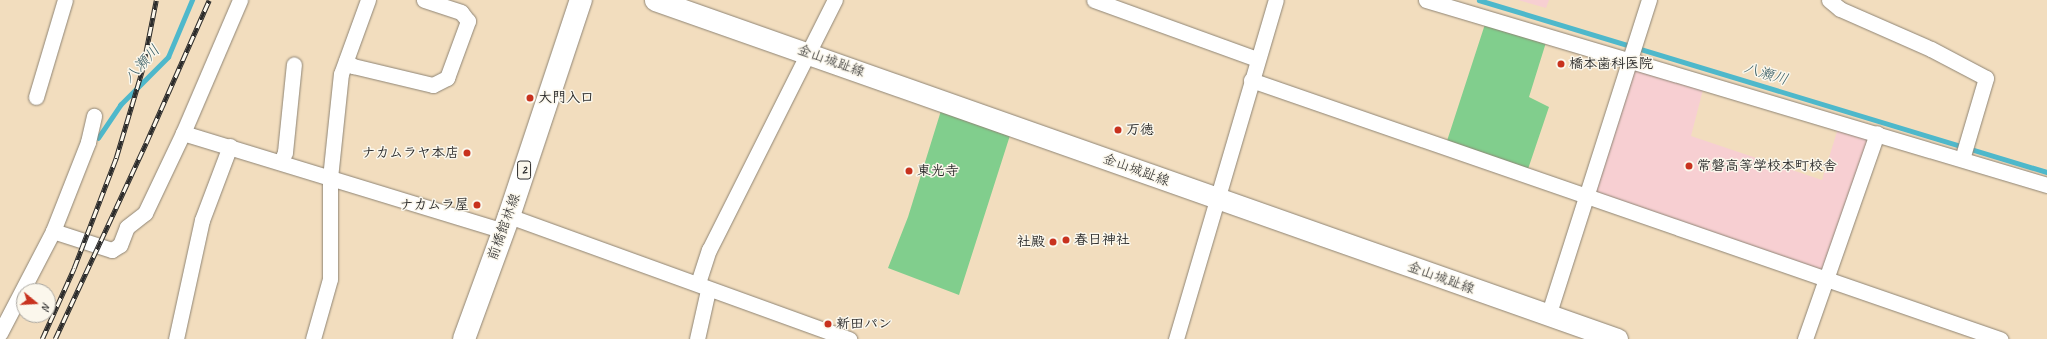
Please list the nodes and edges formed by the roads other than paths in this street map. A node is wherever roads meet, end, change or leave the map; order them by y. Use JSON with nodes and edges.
{"nodes":[{"id":1,"x":65,"y":0,"type":"edge"},
{"id":2,"x":240,"y":0,"type":"edge"},
{"id":3,"x":368,"y":0,"type":"edge"},
{"id":4,"x":424,"y":0,"type":"edge"},
{"id":5,"x":581,"y":0,"type":"edge"},
{"id":6,"x":655,"y":0,"type":"edge"},
{"id":7,"x":835,"y":0,"type":"edge"},
{"id":8,"x":1094,"y":0,"type":"edge"},
{"id":9,"x":1276,"y":0,"type":"edge"},
{"id":10,"x":1426,"y":0,"type":"edge"},
{"id":11,"x":1649,"y":0,"type":"edge"},
{"id":12,"x":1829,"y":0,"type":"edge"},
{"id":13,"x":807,"y":52,"type":"junction"},
{"id":14,"x":1257,"y":59,"type":"junction"},
{"id":15,"x":1630,"y":60,"type":"junction"},
{"id":16,"x":346,"y":61,"type":"junction"},
{"id":17,"x":294,"y":64,"type":"dead end"},
{"id":18,"x":1251,"y":80,"type":"junction"},
{"id":19,"x":36,"y":97,"type":"dead end"},
{"id":20,"x":94,"y":116,"type":"dead end"},
{"id":21,"x":183,"y":133,"type":"junction"},
{"id":22,"x":1877,"y":133,"type":"junction"},
{"id":23,"x":230,"y":146,"type":"junction"},
{"id":24,"x":1965,"y":150,"type":"junction"},
{"id":25,"x":281,"y":162,"type":"junction"},
{"id":26,"x":330,"y":178,"type":"junction"},
{"id":27,"x":2047,"y":185,"type":"edge"},
{"id":28,"x":1588,"y":196,"type":"junction"},
{"id":29,"x":1217,"y":199,"type":"junction"},
{"id":30,"x":506,"y":224,"type":"junction"},
{"id":31,"x":53,"y":231,"type":"junction"},
{"id":32,"x":1826,"y":278,"type":"junction"},
{"id":33,"x":703,"y":287,"type":"junction"},
{"id":34,"x":1548,"y":316,"type":"junction"},
{"id":35,"x":0,"y":334,"type":"edge"},
{"id":36,"x":842,"y":338,"type":"edge"},
{"id":37,"x":176,"y":339,"type":"edge"},
{"id":38,"x":313,"y":339,"type":"edge"},
{"id":39,"x":464,"y":339,"type":"edge"},
{"id":40,"x":697,"y":339,"type":"edge"},
{"id":41,"x":1176,"y":339,"type":"edge"},
{"id":42,"x":1617,"y":339,"type":"edge"},
{"id":43,"x":1805,"y":339,"type":"edge"},
{"id":44,"x":2000,"y":339,"type":"edge"}],
"edges":[{"from":1,"to":19,"type":"street"},
{"from":2,"to":21,"type":"street"},
{"from":3,"to":16,"type":"street"},
{"from":4,"to":16,"type":"street"},
{"from":5,"to":30,"type":"main road","name":"前橋館林線","number":"2"},
{"from":6,"to":13,"type":"main road","name":"金山城趾線"},
{"from":7,"to":13,"type":"street"},
{"from":8,"to":14,"type":"street"},
{"from":9,"to":14,"type":"street"},
{"from":10,"to":15,"type":"street"},
{"from":11,"to":15,"type":"street"},
{"from":12,"to":24,"type":"street"},
{"from":13,"to":29,"type":"main road","name":"金山城趾線"},
{"from":13,"to":33,"type":"street"},
{"from":14,"to":18,"type":"street"},
{"from":15,"to":22,"type":"street"},
{"from":15,"to":28,"type":"street"},
{"from":16,"to":26,"type":"street"},
{"from":17,"to":25,"type":"street"},
{"from":18,"to":28,"type":"street"},
{"from":18,"to":29,"type":"street"},
{"from":20,"to":31,"type":"street"},
{"from":21,"to":23,"type":"street"},
{"from":21,"to":31,"type":"street"},
{"from":22,"to":24,"type":"street"},
{"from":22,"to":32,"type":"street"},
{"from":23,"to":25,"type":"street"},
{"from":23,"to":37,"type":"street"},
{"from":24,"to":27,"type":"street"},
{"from":25,"to":26,"type":"street"},
{"from":26,"to":30,"type":"street"},
{"from":26,"to":38,"type":"street"},
{"from":28,"to":32,"type":"street"},
{"from":28,"to":34,"type":"street"},
{"from":29,"to":34,"type":"main road","name":"金山城趾線"},
{"from":29,"to":41,"type":"street"},
{"from":30,"to":33,"type":"street"},
{"from":30,"to":39,"type":"main road","name":"前橋館林線","number":"2"},
{"from":31,"to":35,"type":"street"},
{"from":32,"to":43,"type":"street"},
{"from":32,"to":44,"type":"street"},
{"from":33,"to":36,"type":"street"},
{"from":33,"to":40,"type":"street"},
{"from":34,"to":42,"type":"main road","name":"金山城趾線"}]}
